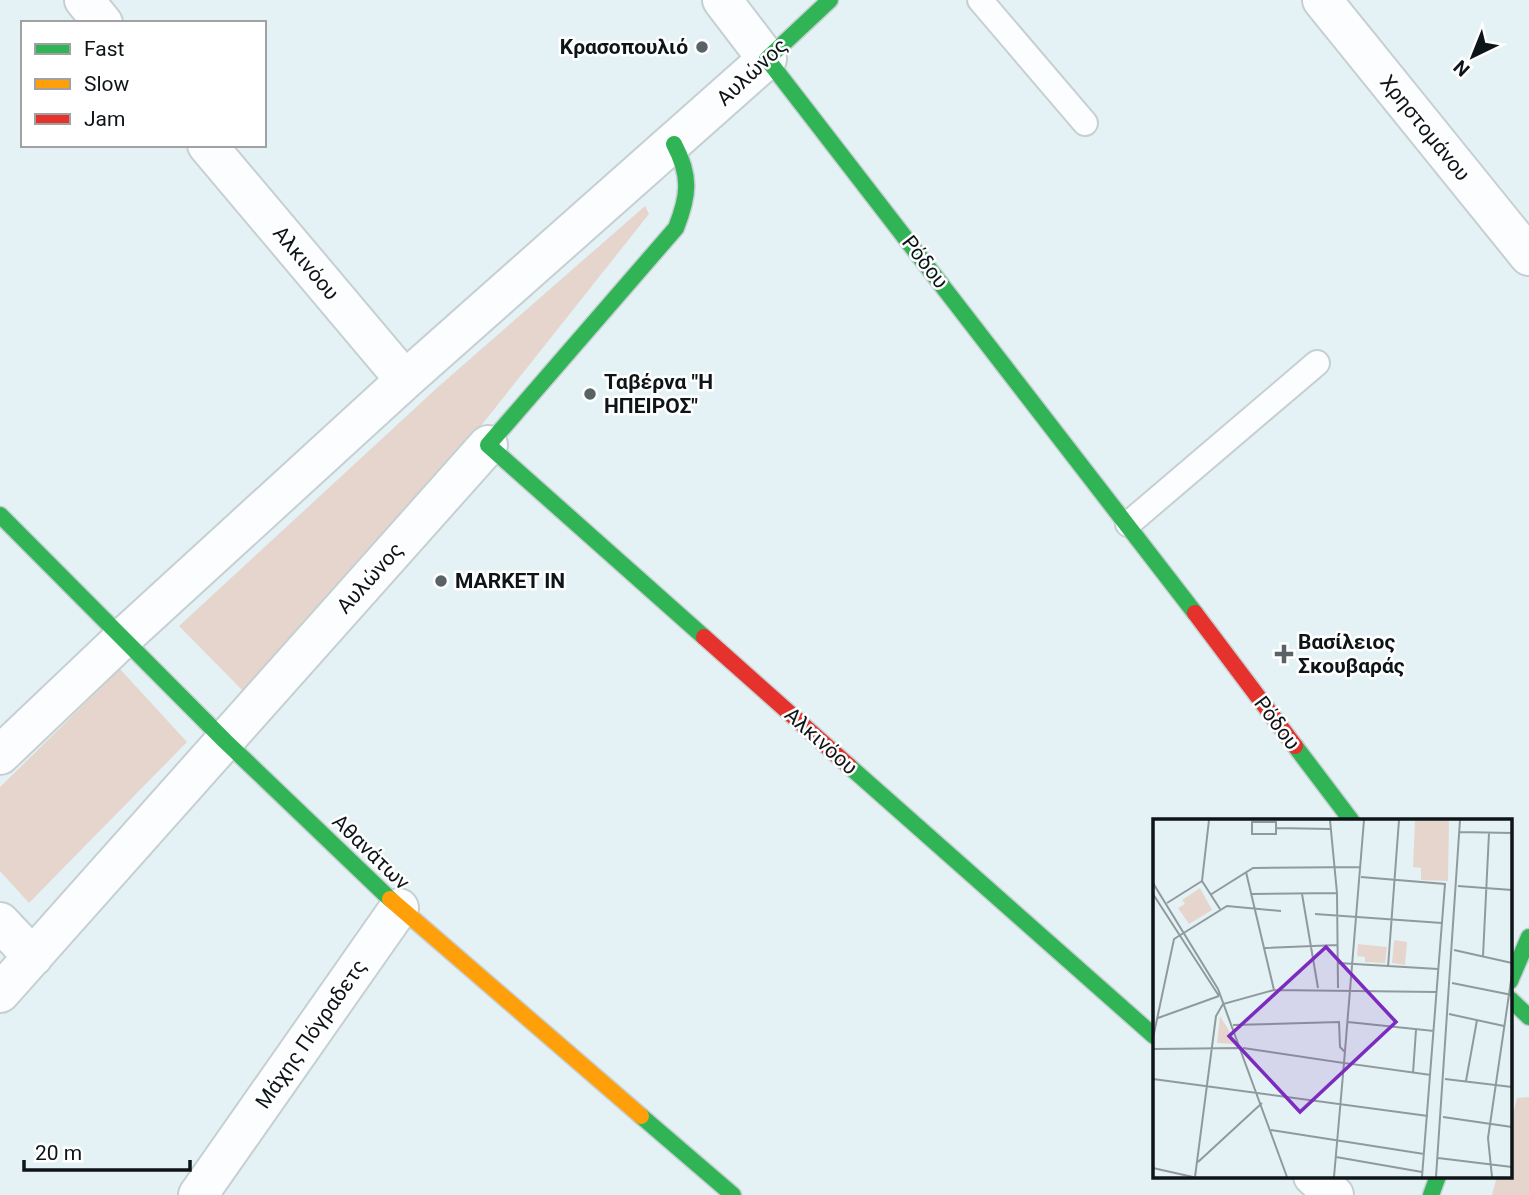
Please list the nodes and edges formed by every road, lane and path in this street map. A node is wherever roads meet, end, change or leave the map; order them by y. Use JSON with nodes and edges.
{"nodes":[{"id":1,"x":84,"y":0,"type":"edge"},
{"id":2,"x":722,"y":0,"type":"edge"},
{"id":3,"x":830,"y":0,"type":"edge"},
{"id":4,"x":980,"y":0,"type":"edge"},
{"id":5,"x":1322,"y":0,"type":"edge"},
{"id":6,"x":101,"y":21,"type":"edge"},
{"id":7,"x":767,"y":59,"type":"junction"},
{"id":8,"x":1085,"y":122,"type":"dead end"},
{"id":9,"x":674,"y":144,"type":"junction"},
{"id":10,"x":209,"y":147,"type":"edge"},
{"id":11,"x":1529,"y":256,"type":"edge"},
{"id":12,"x":1317,"y":363,"type":"dead end"},
{"id":13,"x":405,"y":380,"type":"junction"},
{"id":14,"x":488,"y":445,"type":"junction"},
{"id":15,"x":0,"y":515,"type":"edge"},
{"id":16,"x":1128,"y":524,"type":"junction"},
{"id":17,"x":122,"y":638,"type":"junction"},
{"id":18,"x":225,"y":741,"type":"junction"},
{"id":19,"x":0,"y":755,"type":"edge"},
{"id":20,"x":1349,"y":819,"type":"edge"},
{"id":21,"x":399,"y":908,"type":"junction"},
{"id":22,"x":0,"y":922,"type":"edge"},
{"id":23,"x":1529,"y":937,"type":"edge"},
{"id":24,"x":33,"y":957,"type":"junction"},
{"id":25,"x":1512,"y":976,"type":"edge"},
{"id":26,"x":0,"y":993,"type":"edge"},
{"id":27,"x":1512,"y":1001,"type":"edge"},
{"id":28,"x":1529,"y":1017,"type":"edge"},
{"id":29,"x":1153,"y":1035,"type":"edge"},
{"id":30,"x":1314,"y":1178,"type":"edge"},
{"id":31,"x":1437,"y":1178,"type":"edge"},
{"id":32,"x":198,"y":1195,"type":"edge"},
{"id":33,"x":733,"y":1195,"type":"edge"},
{"id":34,"x":1334,"y":1195,"type":"edge"},
{"id":35,"x":1431,"y":1195,"type":"edge"}],
"edges":[{"from":1,"to":6,"type":"street"},
{"from":2,"to":7,"type":"street","name":"Ρόδου"},
{"from":3,"to":7,"type":"street","name":"Αυλώνος"},
{"from":4,"to":8,"type":"lane"},
{"from":5,"to":11,"type":"street","name":"Χρηστομάνου"},
{"from":7,"to":9,"type":"street","name":"Αυλώνος"},
{"from":7,"to":16,"type":"street","name":"Ρόδου"},
{"from":9,"to":13,"type":"street","name":"Αυλώνος"},
{"from":9,"to":14,"type":"street","name":"Αυλώνος"},
{"from":10,"to":13,"type":"street","name":"Αλκινόου"},
{"from":12,"to":16,"type":"lane"},
{"from":13,"to":17,"type":"street","name":"Αυλώνος"},
{"from":14,"to":18,"type":"street","name":"Αυλώνος"},
{"from":14,"to":29,"type":"street","name":"Αλκινόου"},
{"from":15,"to":17,"type":"street","name":"Αθανάτων"},
{"from":16,"to":20,"type":"street","name":"Ρόδου"},
{"from":17,"to":18,"type":"street","name":"Αθανάτων"},
{"from":17,"to":19,"type":"street","name":"Αυλώνος"},
{"from":18,"to":21,"type":"street","name":"Αθανάτων"},
{"from":18,"to":24,"type":"street","name":"Αυλώνος"},
{"from":21,"to":32,"type":"street","name":"Μάχης Πόγραδετς"},
{"from":21,"to":33,"type":"street","name":"Αθανάτων"},
{"from":22,"to":24,"type":"street"},
{"from":23,"to":25,"type":"street"},
{"from":24,"to":26,"type":"street","name":"Αυλώνος"},
{"from":27,"to":28,"type":"street"},
{"from":30,"to":34,"type":"street"},
{"from":31,"to":35,"type":"street"}]}
